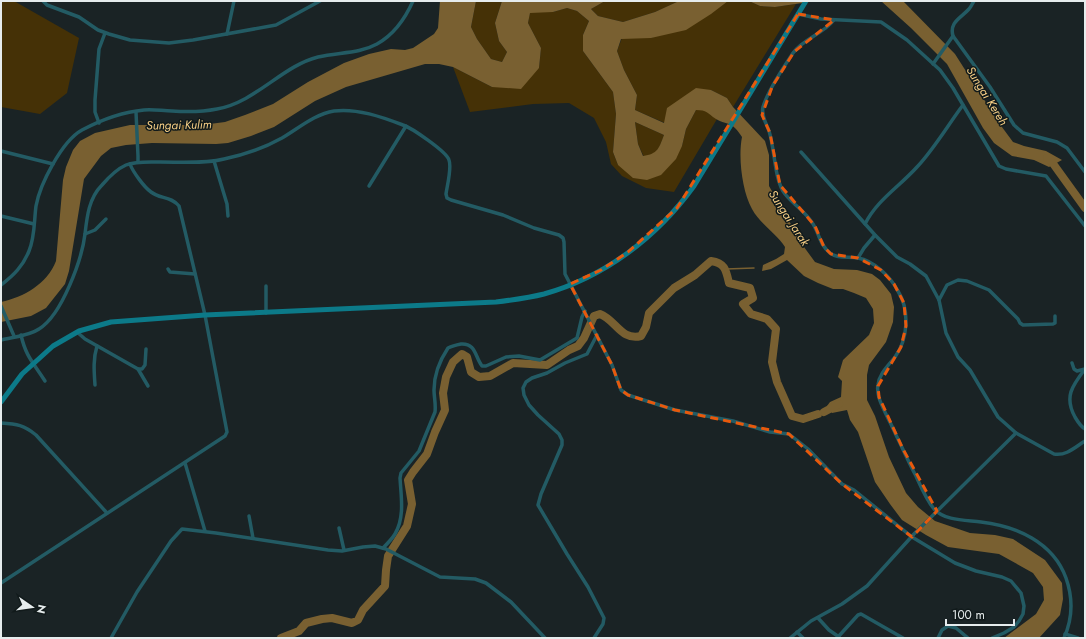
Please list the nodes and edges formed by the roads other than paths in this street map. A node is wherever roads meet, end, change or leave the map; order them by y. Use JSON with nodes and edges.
{"nodes":[{"id":1,"x":44,"y":1,"type":"edge"},
{"id":2,"x":234,"y":1,"type":"edge"},
{"id":3,"x":320,"y":1,"type":"edge"},
{"id":4,"x":413,"y":1,"type":"edge"},
{"id":5,"x":806,"y":1,"type":"edge"},
{"id":6,"x":974,"y":1,"type":"edge"},
{"id":7,"x":799,"y":13,"type":"junction"},
{"id":8,"x":834,"y":20,"type":"junction"},
{"id":9,"x":105,"y":33,"type":"junction"},
{"id":10,"x":227,"y":34,"type":"junction"},
{"id":11,"x":953,"y":36,"type":"junction"},
{"id":12,"x":934,"y":62,"type":"junction"},
{"id":13,"x":963,"y":105,"type":"junction"},
{"id":14,"x":136,"y":112,"type":"junction"},
{"id":15,"x":98,"y":123,"type":"junction"},
{"id":16,"x":406,"y":126,"type":"junction"},
{"id":17,"x":1,"y":151,"type":"edge"},
{"id":18,"x":801,"y":152,"type":"dead end"},
{"id":19,"x":214,"y":161,"type":"junction"},
{"id":20,"x":138,"y":162,"type":"junction"},
{"id":21,"x":54,"y":164,"type":"junction"},
{"id":22,"x":130,"y":164,"type":"junction"},
{"id":23,"x":1085,"y":172,"type":"edge"},
{"id":24,"x":369,"y":186,"type":"dead end"},
{"id":25,"x":1,"y":216,"type":"edge"},
{"id":26,"x":228,"y":216,"type":"dead end"},
{"id":27,"x":106,"y":219,"type":"dead end"},
{"id":28,"x":34,"y":224,"type":"junction"},
{"id":29,"x":865,"y":224,"type":"junction"},
{"id":30,"x":1085,"y":226,"type":"edge"},
{"id":31,"x":85,"y":234,"type":"junction"},
{"id":32,"x":875,"y":236,"type":"junction"},
{"id":33,"x":858,"y":258,"type":"junction"},
{"id":34,"x":168,"y":269,"type":"dead end"},
{"id":35,"x":195,"y":274,"type":"junction"},
{"id":36,"x":570,"y":284,"type":"junction"},
{"id":37,"x":1,"y":285,"type":"edge"},
{"id":38,"x":266,"y":286,"type":"dead end"},
{"id":39,"x":939,"y":300,"type":"junction"},
{"id":40,"x":1,"y":306,"type":"edge"},
{"id":41,"x":266,"y":313,"type":"junction"},
{"id":42,"x":586,"y":313,"type":"junction"},
{"id":43,"x":205,"y":315,"type":"junction"},
{"id":44,"x":1055,"y":316,"type":"dead end"},
{"id":45,"x":77,"y":332,"type":"junction"},
{"id":46,"x":21,"y":335,"type":"junction"},
{"id":47,"x":597,"y":335,"type":"junction"},
{"id":48,"x":14,"y":336,"type":"junction"},
{"id":49,"x":1,"y":340,"type":"edge"},
{"id":50,"x":98,"y":346,"type":"junction"},
{"id":51,"x":146,"y":349,"type":"dead end"},
{"id":52,"x":1072,"y":363,"type":"dead end"},
{"id":53,"x":32,"y":364,"type":"junction"},
{"id":54,"x":138,"y":369,"type":"junction"},
{"id":55,"x":45,"y":381,"type":"dead end"},
{"id":56,"x":95,"y":385,"type":"dead end"},
{"id":57,"x":148,"y":386,"type":"dead end"},
{"id":58,"x":1,"y":402,"type":"edge"},
{"id":59,"x":1,"y":423,"type":"edge"},
{"id":60,"x":1085,"y":429,"type":"edge"},
{"id":61,"x":1016,"y":433,"type":"junction"},
{"id":62,"x":1085,"y":441,"type":"edge"},
{"id":63,"x":184,"y":463,"type":"junction"},
{"id":64,"x":936,"y":511,"type":"junction"},
{"id":65,"x":108,"y":513,"type":"junction"},
{"id":66,"x":249,"y":516,"type":"dead end"},
{"id":67,"x":339,"y":528,"type":"dead end"},
{"id":68,"x":205,"y":531,"type":"junction"},
{"id":69,"x":913,"y":536,"type":"junction"},
{"id":70,"x":253,"y":538,"type":"junction"},
{"id":71,"x":385,"y":549,"type":"junction"},
{"id":72,"x":344,"y":550,"type":"junction"},
{"id":73,"x":1,"y":583,"type":"edge"},
{"id":74,"x":818,"y":618,"type":"junction"},
{"id":75,"x":796,"y":632,"type":"junction"},
{"id":76,"x":1065,"y":636,"type":"edge"},
{"id":77,"x":839,"y":637,"type":"edge"},
{"id":78,"x":112,"y":638,"type":"edge"},
{"id":79,"x":546,"y":638,"type":"edge"},
{"id":80,"x":594,"y":638,"type":"edge"},
{"id":81,"x":790,"y":638,"type":"edge"},
{"id":82,"x":803,"y":638,"type":"edge"},
{"id":83,"x":902,"y":638,"type":"edge"},
{"id":84,"x":938,"y":638,"type":"edge"},
{"id":85,"x":968,"y":638,"type":"edge"},
{"id":86,"x":992,"y":638,"type":"edge"},
{"id":87,"x":1078,"y":638,"type":"edge"}],
"edges":[{"from":1,"to":9,"type":"street"},
{"from":2,"to":10,"type":"street"},
{"from":3,"to":10,"type":"street"},
{"from":4,"to":14,"type":"street"},
{"from":5,"to":7,"type":"street"},
{"from":6,"to":11,"type":"street"},
{"from":7,"to":8,"type":"street"},
{"from":7,"to":36,"type":"street"},
{"from":8,"to":12,"type":"street"},
{"from":8,"to":33,"type":"street"},
{"from":9,"to":10,"type":"street"},
{"from":9,"to":15,"type":"street"},
{"from":11,"to":12,"type":"street"},
{"from":11,"to":23,"type":"street"},
{"from":12,"to":13,"type":"street"},
{"from":13,"to":29,"type":"street"},
{"from":13,"to":30,"type":"street"},
{"from":14,"to":15,"type":"street"},
{"from":14,"to":20,"type":"street"},
{"from":15,"to":21,"type":"street"},
{"from":16,"to":19,"type":"street"},
{"from":16,"to":24,"type":"street"},
{"from":16,"to":36,"type":"street"},
{"from":17,"to":21,"type":"street"},
{"from":18,"to":29,"type":"street"},
{"from":19,"to":20,"type":"street"},
{"from":19,"to":26,"type":"street"},
{"from":20,"to":22,"type":"street"},
{"from":21,"to":28,"type":"street"},
{"from":22,"to":31,"type":"street"},
{"from":22,"to":35,"type":"street"},
{"from":25,"to":28,"type":"street"},
{"from":27,"to":31,"type":"street"},
{"from":28,"to":37,"type":"street"},
{"from":29,"to":32,"type":"street"},
{"from":31,"to":46,"type":"street"},
{"from":32,"to":33,"type":"street"},
{"from":32,"to":39,"type":"street"},
{"from":33,"to":64,"type":"street"},
{"from":34,"to":35,"type":"street"},
{"from":35,"to":43,"type":"street"},
{"from":36,"to":41,"type":"street"},
{"from":36,"to":42,"type":"street"},
{"from":38,"to":41,"type":"street"},
{"from":39,"to":44,"type":"street"},
{"from":39,"to":61,"type":"street"},
{"from":40,"to":48,"type":"street"},
{"from":41,"to":43,"type":"street"},
{"from":42,"to":47,"type":"street"},
{"from":42,"to":71,"type":"street"},
{"from":43,"to":45,"type":"street"},
{"from":43,"to":63,"type":"street"},
{"from":45,"to":50,"type":"street"},
{"from":45,"to":53,"type":"street"},
{"from":46,"to":48,"type":"street"},
{"from":46,"to":53,"type":"street"},
{"from":47,"to":69,"type":"street"},
{"from":47,"to":80,"type":"street"},
{"from":48,"to":49,"type":"street"},
{"from":50,"to":54,"type":"street"},
{"from":50,"to":56,"type":"street"},
{"from":51,"to":54,"type":"street"},
{"from":52,"to":60,"type":"street"},
{"from":53,"to":55,"type":"street"},
{"from":53,"to":58,"type":"street"},
{"from":54,"to":57,"type":"street"},
{"from":59,"to":65,"type":"street"},
{"from":61,"to":62,"type":"street"},
{"from":61,"to":64,"type":"street"},
{"from":63,"to":65,"type":"street"},
{"from":63,"to":68,"type":"street"},
{"from":64,"to":69,"type":"street"},
{"from":64,"to":76,"type":"street"},
{"from":65,"to":73,"type":"street"},
{"from":66,"to":70,"type":"street"},
{"from":67,"to":72,"type":"street"},
{"from":68,"to":70,"type":"street"},
{"from":68,"to":78,"type":"street"},
{"from":69,"to":74,"type":"street"},
{"from":69,"to":86,"type":"street"},
{"from":70,"to":72,"type":"street"},
{"from":71,"to":72,"type":"street"},
{"from":71,"to":79,"type":"street"},
{"from":74,"to":75,"type":"street"},
{"from":74,"to":77,"type":"street"},
{"from":75,"to":81,"type":"street"},
{"from":75,"to":82,"type":"street"},
{"from":76,"to":87,"type":"street"},
{"from":77,"to":83,"type":"street"},
{"from":84,"to":85,"type":"street"}]}
